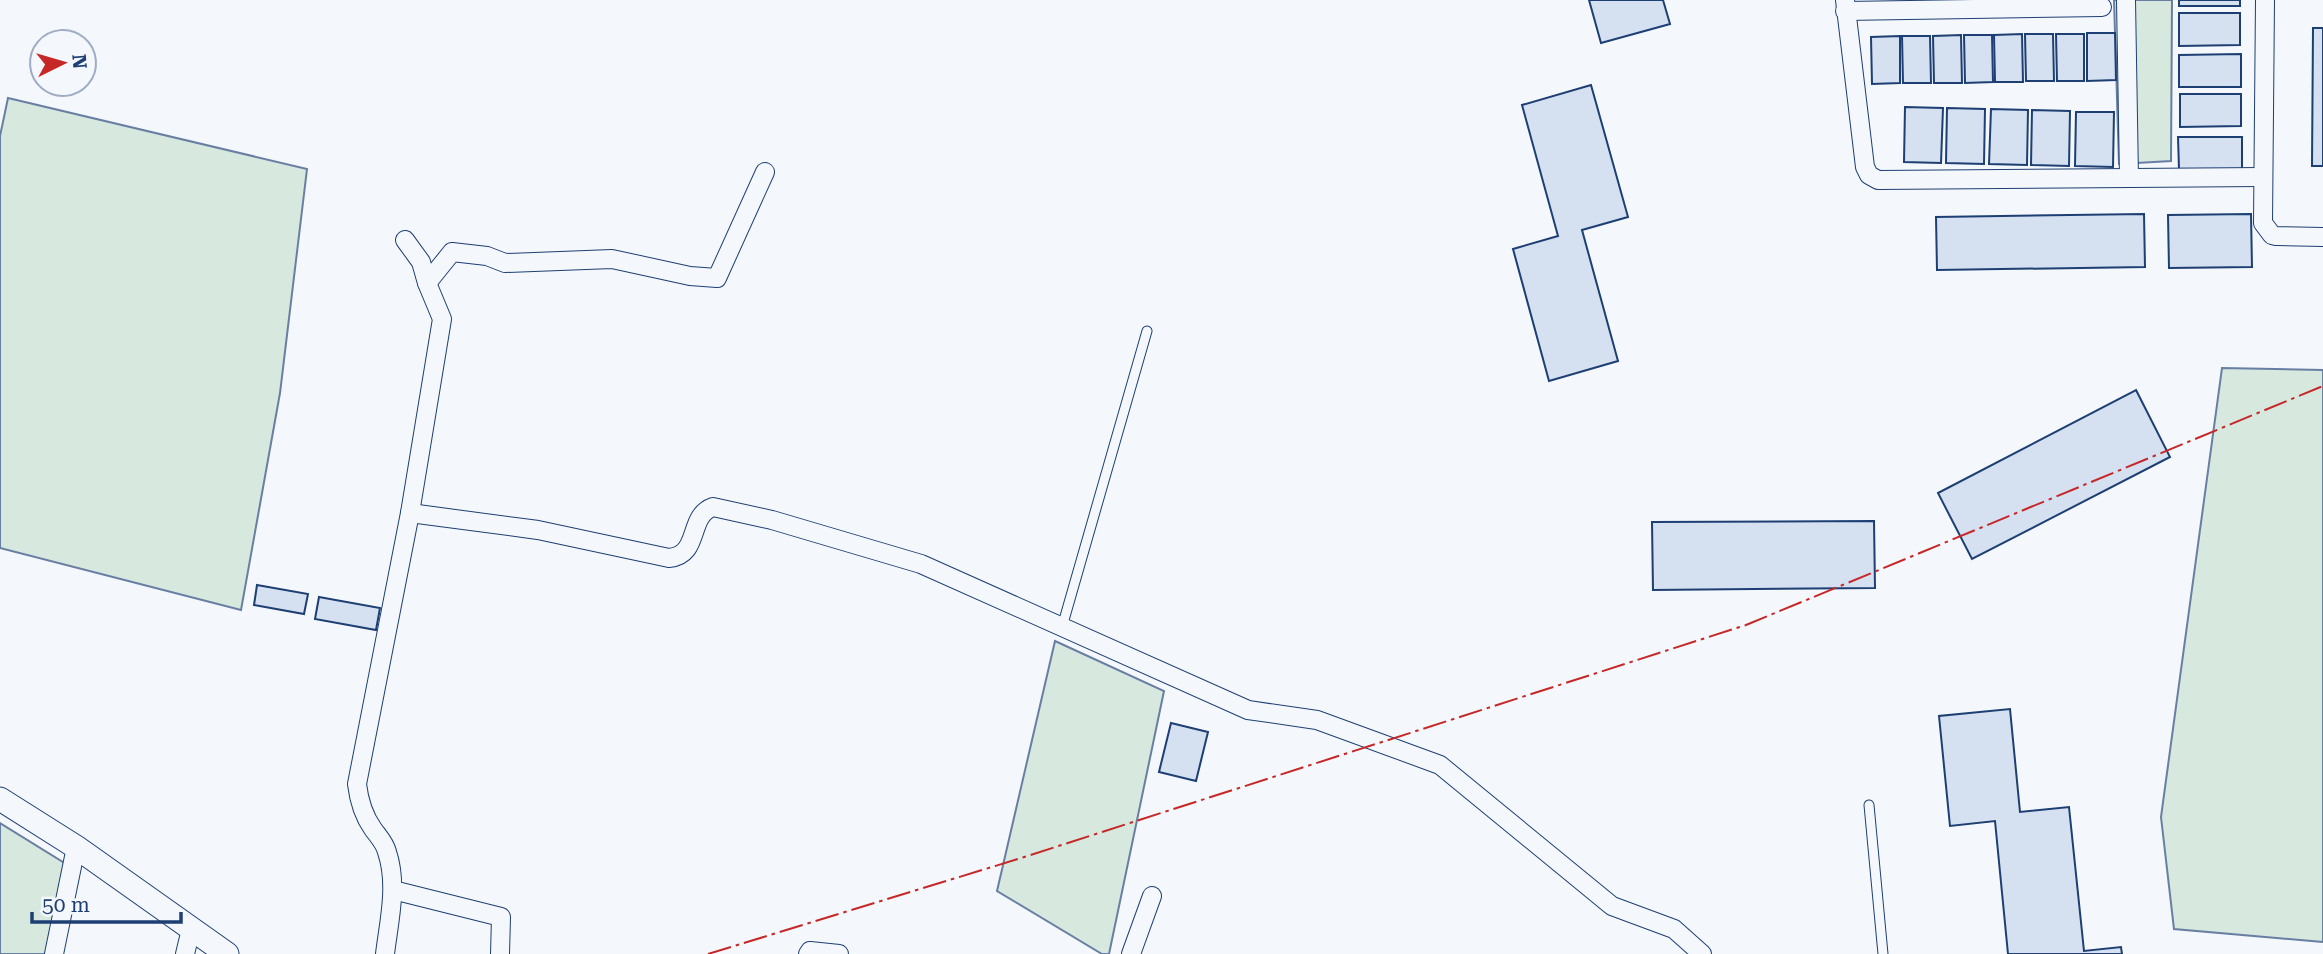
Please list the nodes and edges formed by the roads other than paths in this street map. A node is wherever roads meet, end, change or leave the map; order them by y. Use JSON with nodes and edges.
{"nodes":[{"id":1,"x":2126,"y":0,"type":"edge"},
{"id":2,"x":2265,"y":0,"type":"edge"},
{"id":3,"x":1845,"y":5,"type":"edge"},
{"id":4,"x":2102,"y":8,"type":"dead end"},
{"id":5,"x":765,"y":173,"type":"dead end"},
{"id":6,"x":2262,"y":177,"type":"junction"},
{"id":7,"x":2129,"y":178,"type":"junction"},
{"id":8,"x":2323,"y":237,"type":"edge"},
{"id":9,"x":405,"y":240,"type":"dead end"},
{"id":10,"x":426,"y":283,"type":"junction"},
{"id":11,"x":1147,"y":331,"type":"dead end"},
{"id":12,"x":410,"y":513,"type":"junction"},
{"id":13,"x":1062,"y":627,"type":"junction"},
{"id":14,"x":0,"y":799,"type":"edge"},
{"id":15,"x":1869,"y":805,"type":"dead end"},
{"id":16,"x":76,"y":847,"type":"junction"},
{"id":17,"x":393,"y":890,"type":"junction"},
{"id":18,"x":1152,"y":896,"type":"dead end"},
{"id":19,"x":191,"y":929,"type":"junction"},
{"id":20,"x":54,"y":954,"type":"edge"},
{"id":21,"x":185,"y":954,"type":"edge"},
{"id":22,"x":227,"y":954,"type":"edge"},
{"id":23,"x":385,"y":954,"type":"edge"},
{"id":24,"x":500,"y":954,"type":"edge"},
{"id":25,"x":808,"y":954,"type":"edge"},
{"id":26,"x":839,"y":954,"type":"edge"},
{"id":27,"x":1131,"y":954,"type":"edge"},
{"id":28,"x":1702,"y":954,"type":"edge"},
{"id":29,"x":1883,"y":954,"type":"edge"}],
"edges":[{"from":1,"to":7,"type":"street"},
{"from":2,"to":6,"type":"street"},
{"from":3,"to":4,"type":"street"},
{"from":3,"to":7,"type":"street"},
{"from":5,"to":10,"type":"street"},
{"from":6,"to":7,"type":"street"},
{"from":6,"to":8,"type":"street"},
{"from":9,"to":10,"type":"street"},
{"from":10,"to":12,"type":"street"},
{"from":11,"to":13,"type":"lane"},
{"from":12,"to":13,"type":"street"},
{"from":12,"to":17,"type":"street"},
{"from":13,"to":28,"type":"street"},
{"from":14,"to":16,"type":"street"},
{"from":15,"to":29,"type":"lane"},
{"from":16,"to":19,"type":"street"},
{"from":16,"to":20,"type":"street"},
{"from":17,"to":23,"type":"street"},
{"from":17,"to":24,"type":"street"},
{"from":18,"to":27,"type":"street"},
{"from":19,"to":21,"type":"street"},
{"from":19,"to":22,"type":"street"},
{"from":25,"to":26,"type":"street"}]}
